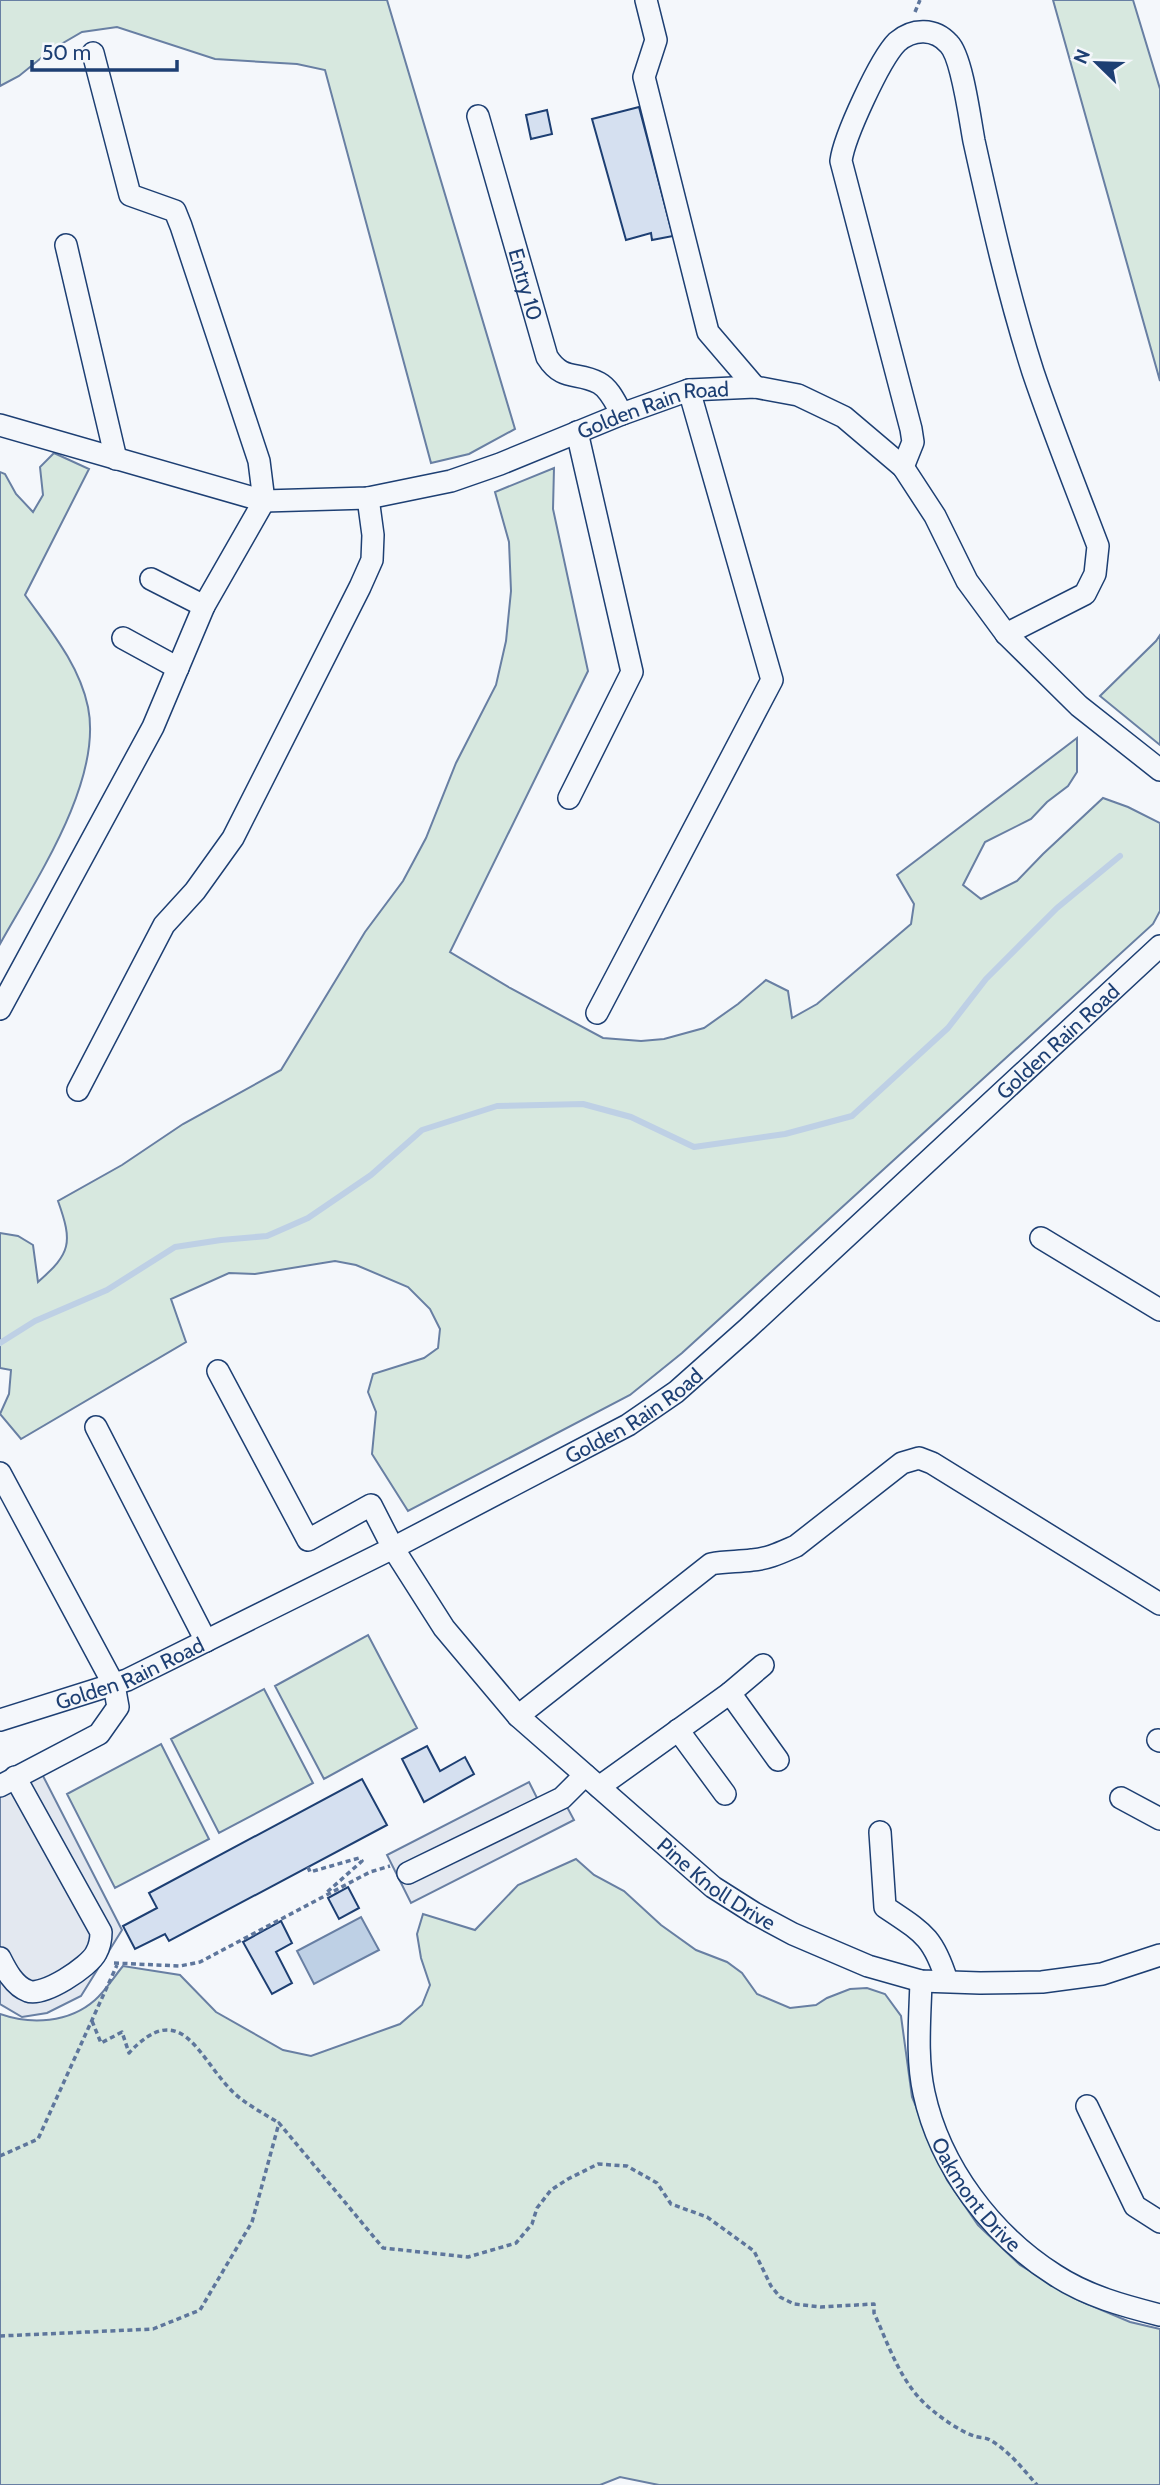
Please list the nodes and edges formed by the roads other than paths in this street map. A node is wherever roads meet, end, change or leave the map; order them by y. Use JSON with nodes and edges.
{"nodes":[{"id":1,"x":646,"y":0,"type":"edge"},
{"id":2,"x":93,"y":53,"type":"dead end"},
{"id":3,"x":478,"y":116,"type":"dead end"},
{"id":4,"x":66,"y":245,"type":"dead end"},
{"id":5,"x":755,"y":387,"type":"junction"},
{"id":6,"x":689,"y":390,"type":"junction"},
{"id":7,"x":622,"y":414,"type":"junction"},
{"id":8,"x":0,"y":425,"type":"edge"},
{"id":9,"x":577,"y":432,"type":"junction"},
{"id":10,"x":116,"y":459,"type":"junction"},
{"id":11,"x":903,"y":467,"type":"junction"},
{"id":12,"x":368,"y":498,"type":"junction"},
{"id":13,"x":264,"y":501,"type":"junction"},
{"id":14,"x":151,"y":579,"type":"dead end"},
{"id":15,"x":204,"y":606,"type":"junction"},
{"id":16,"x":1006,"y":634,"type":"junction"},
{"id":17,"x":123,"y":638,"type":"dead end"},
{"id":18,"x":178,"y":668,"type":"junction"},
{"id":19,"x":1160,"y":770,"type":"edge"},
{"id":20,"x":569,"y":798,"type":"dead end"},
{"id":21,"x":1160,"y":946,"type":"edge"},
{"id":22,"x":0,"y":1009,"type":"edge"},
{"id":23,"x":597,"y":1013,"type":"dead end"},
{"id":24,"x":78,"y":1090,"type":"dead end"},
{"id":25,"x":1041,"y":1238,"type":"dead end"},
{"id":26,"x":1160,"y":1310,"type":"edge"},
{"id":27,"x":218,"y":1371,"type":"dead end"},
{"id":28,"x":96,"y":1427,"type":"dead end"},
{"id":29,"x":0,"y":1473,"type":"edge"},
{"id":30,"x":393,"y":1548,"type":"junction"},
{"id":31,"x":1160,"y":1604,"type":"edge"},
{"id":32,"x":206,"y":1641,"type":"junction"},
{"id":33,"x":764,"y":1665,"type":"dead end"},
{"id":34,"x":114,"y":1685,"type":"junction"},
{"id":35,"x":730,"y":1693,"type":"junction"},
{"id":36,"x":519,"y":1716,"type":"junction"},
{"id":37,"x":0,"y":1720,"type":"edge"},
{"id":38,"x":678,"y":1730,"type":"junction"},
{"id":39,"x":778,"y":1760,"type":"dead end"},
{"id":40,"x":8,"y":1781,"type":"edge"},
{"id":41,"x":592,"y":1781,"type":"junction"},
{"id":42,"x":725,"y":1794,"type":"dead end"},
{"id":43,"x":1121,"y":1798,"type":"dead end"},
{"id":44,"x":1160,"y":1819,"type":"edge"},
{"id":45,"x":880,"y":1832,"type":"dead end"},
{"id":46,"x":408,"y":1873,"type":"road end"},
{"id":47,"x":1160,"y":1955,"type":"edge"},
{"id":48,"x":0,"y":1958,"type":"edge"},
{"id":49,"x":921,"y":1981,"type":"junction"},
{"id":50,"x":947,"y":1981,"type":"junction"},
{"id":51,"x":1087,"y":2106,"type":"dead end"},
{"id":52,"x":1160,"y":2222,"type":"edge"},
{"id":53,"x":1160,"y":2315,"type":"edge"}],
"edges":[{"from":1,"to":5,"type":"street"},
{"from":2,"to":13,"type":"street"},
{"from":3,"to":7,"type":"street","name":"Entry 10"},
{"from":4,"to":10,"type":"street"},
{"from":5,"to":6,"type":"street","name":"Golden Rain Road"},
{"from":5,"to":11,"type":"street","name":"Golden Rain Road"},
{"from":6,"to":7,"type":"street","name":"Golden Rain Road"},
{"from":6,"to":23,"type":"street"},
{"from":7,"to":9,"type":"street","name":"Golden Rain Road"},
{"from":8,"to":10,"type":"street","name":"Golden Rain Road"},
{"from":9,"to":12,"type":"street","name":"Golden Rain Road"},
{"from":9,"to":20,"type":"street"},
{"from":10,"to":13,"type":"street","name":"Golden Rain Road"},
{"from":11,"to":16,"type":"street","name":"Golden Rain Road"},
{"from":11,"to":16,"type":"street"},
{"from":12,"to":13,"type":"street","name":"Golden Rain Road"},
{"from":12,"to":24,"type":"street"},
{"from":13,"to":15,"type":"street"},
{"from":14,"to":15,"type":"street"},
{"from":15,"to":18,"type":"street"},
{"from":16,"to":19,"type":"street","name":"Golden Rain Road"},
{"from":17,"to":18,"type":"street"},
{"from":18,"to":22,"type":"street"},
{"from":21,"to":30,"type":"street","name":"Golden Rain Road"},
{"from":25,"to":26,"type":"street"},
{"from":27,"to":30,"type":"street","name":"Pine Knoll Drive"},
{"from":28,"to":32,"type":"street"},
{"from":29,"to":34,"type":"street"},
{"from":30,"to":32,"type":"street","name":"Golden Rain Road"},
{"from":30,"to":36,"type":"street","name":"Pine Knoll Drive"},
{"from":31,"to":36,"type":"street"},
{"from":32,"to":34,"type":"street","name":"Golden Rain Road"},
{"from":33,"to":35,"type":"street"},
{"from":34,"to":37,"type":"street","name":"Golden Rain Road"},
{"from":34,"to":40,"type":"street"},
{"from":35,"to":38,"type":"street"},
{"from":35,"to":39,"type":"street"},
{"from":36,"to":41,"type":"street","name":"Pine Knoll Drive"},
{"from":38,"to":41,"type":"street"},
{"from":38,"to":42,"type":"street"},
{"from":40,"to":48,"type":"street"},
{"from":41,"to":46,"type":"street"},
{"from":41,"to":49,"type":"street","name":"Pine Knoll Drive"},
{"from":43,"to":44,"type":"street"},
{"from":45,"to":50,"type":"street"},
{"from":47,"to":50,"type":"street","name":"Pine Knoll Drive"},
{"from":49,"to":50,"type":"street","name":"Pine Knoll Drive"},
{"from":49,"to":53,"type":"street","name":"Oakmont Drive"},
{"from":51,"to":52,"type":"street"}]}
